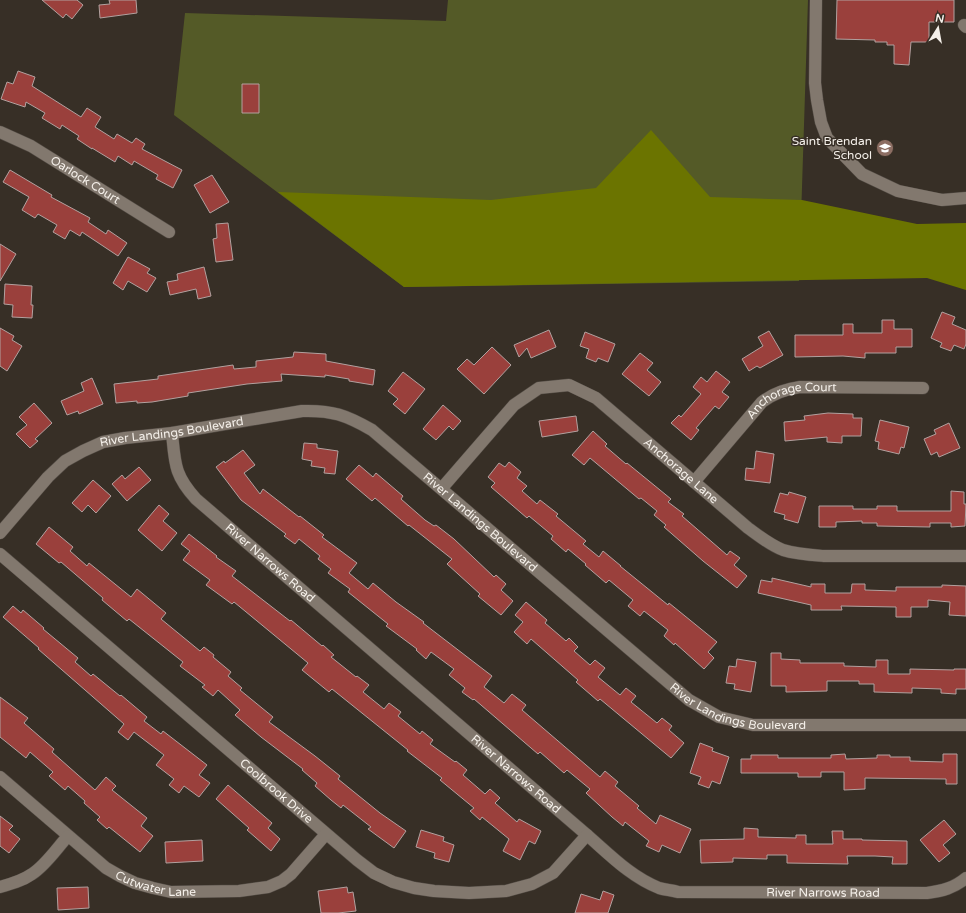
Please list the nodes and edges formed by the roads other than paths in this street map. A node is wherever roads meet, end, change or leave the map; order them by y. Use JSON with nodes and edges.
{"nodes":[{"id":1,"x":816,"y":0,"type":"edge"},
{"id":2,"x":0,"y":132,"type":"edge"},
{"id":3,"x":966,"y":198,"type":"edge"},
{"id":4,"x":169,"y":232,"type":"dead end"},
{"id":5,"x":923,"y":388,"type":"dead end"},
{"id":6,"x":172,"y":433,"type":"junction"},
{"id":7,"x":694,"y":482,"type":"junction"},
{"id":8,"x":442,"y":488,"type":"junction"},
{"id":9,"x":0,"y":533,"type":"edge"},
{"id":10,"x":0,"y":554,"type":"edge"},
{"id":11,"x":966,"y":556,"type":"edge"},
{"id":12,"x":966,"y":725,"type":"edge"},
{"id":13,"x":0,"y":777,"type":"edge"},
{"id":14,"x":326,"y":834,"type":"junction"},
{"id":15,"x":587,"y":835,"type":"junction"},
{"id":16,"x":68,"y":836,"type":"junction"},
{"id":17,"x":966,"y":878,"type":"edge"},
{"id":18,"x":0,"y":887,"type":"edge"}],
"edges":[{"from":1,"to":3,"type":"street"},
{"from":2,"to":4,"type":"street","name":"Oarlock Court"},
{"from":5,"to":7,"type":"street","name":"Anchorage Court"},
{"from":6,"to":8,"type":"street","name":"River Landings Boulevard"},
{"from":6,"to":9,"type":"street","name":"River Landings Boulevard"},
{"from":6,"to":15,"type":"street","name":"River Narrows Road"},
{"from":7,"to":8,"type":"street","name":"Anchorage Lane"},
{"from":7,"to":11,"type":"street","name":"Anchorage Lane"},
{"from":8,"to":12,"type":"street","name":"River Landings Boulevard"},
{"from":10,"to":14,"type":"street","name":"Coolbrook Drive"},
{"from":13,"to":16,"type":"street","name":"Cutwater Lane"},
{"from":14,"to":15,"type":"street","name":"Coolbrook Drive"},
{"from":14,"to":16,"type":"street","name":"Cutwater Lane"},
{"from":15,"to":17,"type":"street","name":"River Narrows Road"},
{"from":16,"to":18,"type":"street"}]}
